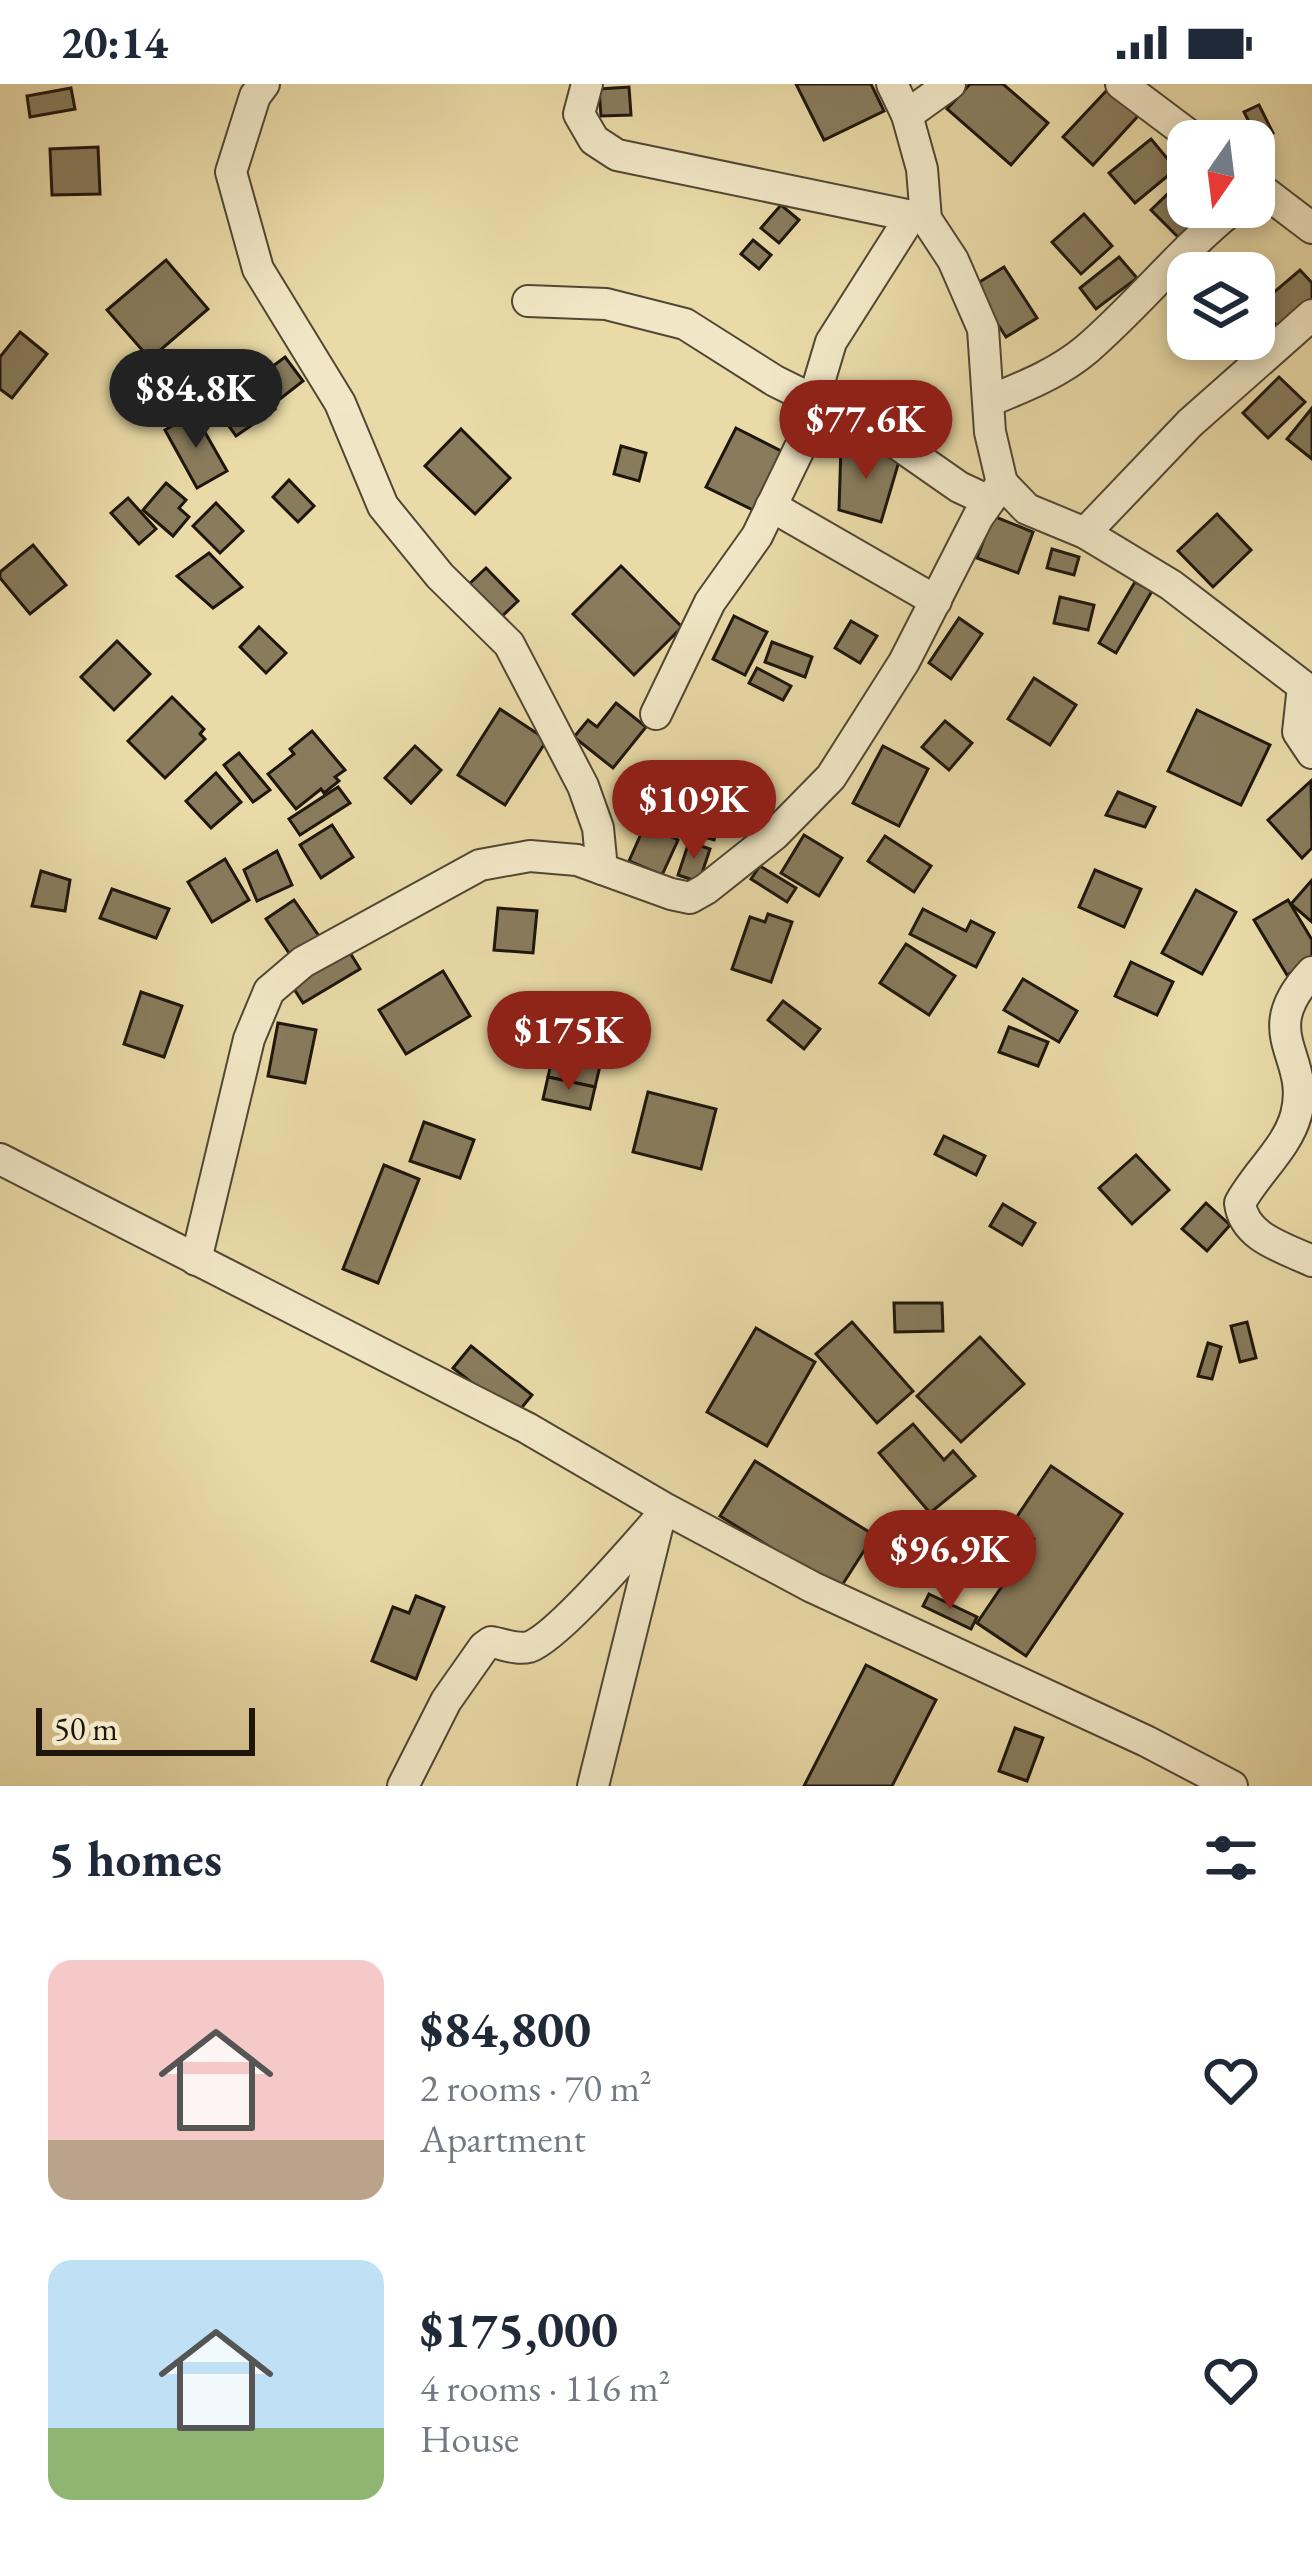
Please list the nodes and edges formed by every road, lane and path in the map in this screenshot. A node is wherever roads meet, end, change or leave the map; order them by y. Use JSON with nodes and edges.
{"nodes":[{"id":1,"x":264,"y":84,"type":"edge"},
{"id":2,"x":587,"y":84,"type":"edge"},
{"id":3,"x":892,"y":84,"type":"edge"},
{"id":4,"x":950,"y":84,"type":"edge"},
{"id":5,"x":1121,"y":84,"type":"edge"},
{"id":6,"x":907,"y":115,"type":"junction"},
{"id":7,"x":1169,"y":120,"type":"edge"},
{"id":8,"x":1275,"y":207,"type":"edge"},
{"id":9,"x":918,"y":217,"type":"junction"},
{"id":10,"x":1211,"y":228,"type":"edge"},
{"id":11,"x":1312,"y":228,"type":"edge"},
{"id":12,"x":528,"y":301,"type":"dead end"},
{"id":13,"x":1312,"y":315,"type":"edge"},
{"id":14,"x":988,"y":401,"type":"junction"},
{"id":15,"x":817,"y":404,"type":"junction"},
{"id":16,"x":996,"y":492,"type":"junction"},
{"id":17,"x":771,"y":506,"type":"junction"},
{"id":18,"x":1085,"y":533,"type":"junction"},
{"id":19,"x":936,"y":601,"type":"junction"},
{"id":20,"x":1307,"y":682,"type":"edge"},
{"id":21,"x":656,"y":714,"type":"dead end"},
{"id":22,"x":1312,"y":753,"type":"edge"},
{"id":23,"x":602,"y":869,"type":"junction"},
{"id":24,"x":1312,"y":972,"type":"edge"},
{"id":25,"x":0,"y":1159,"type":"edge"},
{"id":26,"x":196,"y":1260,"type":"junction"},
{"id":27,"x":1312,"y":1261,"type":"edge"},
{"id":28,"x":662,"y":1514,"type":"junction"},
{"id":29,"x":403,"y":1786,"type":"edge"},
{"id":30,"x":593,"y":1786,"type":"edge"},
{"id":31,"x":1232,"y":1786,"type":"edge"}],
"edges":[{"from":1,"to":23,"type":"street"},
{"from":2,"to":9,"type":"street"},
{"from":3,"to":6,"type":"street"},
{"from":4,"to":6,"type":"street"},
{"from":5,"to":7,"type":"street"},
{"from":6,"to":9,"type":"street"},
{"from":8,"to":11,"type":"street"},
{"from":9,"to":14,"type":"street"},
{"from":9,"to":15,"type":"street"},
{"from":10,"to":14,"type":"street"},
{"from":12,"to":15,"type":"street"},
{"from":13,"to":18,"type":"street"},
{"from":14,"to":16,"type":"street"},
{"from":15,"to":16,"type":"street"},
{"from":15,"to":17,"type":"street"},
{"from":16,"to":18,"type":"street"},
{"from":16,"to":19,"type":"street"},
{"from":17,"to":19,"type":"street"},
{"from":17,"to":21,"type":"street"},
{"from":18,"to":20,"type":"street"},
{"from":19,"to":23,"type":"street"},
{"from":20,"to":22,"type":"street"},
{"from":23,"to":26,"type":"street"},
{"from":24,"to":27,"type":"street"},
{"from":25,"to":26,"type":"street"},
{"from":26,"to":28,"type":"street"},
{"from":28,"to":29,"type":"street"},
{"from":28,"to":30,"type":"street"},
{"from":28,"to":31,"type":"street"}]}
